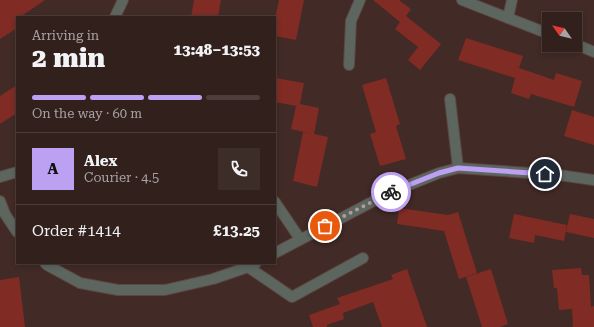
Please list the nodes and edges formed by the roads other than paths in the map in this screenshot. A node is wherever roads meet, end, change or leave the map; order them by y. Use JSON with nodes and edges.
{"nodes":[{"id":1,"x":123,"y":0,"type":"edge"},
{"id":2,"x":360,"y":0,"type":"edge"},
{"id":3,"x":462,"y":0,"type":"edge"},
{"id":4,"x":512,"y":0,"type":"edge"},
{"id":5,"x":116,"y":16,"type":"edge"},
{"id":6,"x":508,"y":18,"type":"junction"},
{"id":7,"x":542,"y":31,"type":"edge"},
{"id":8,"x":582,"y":47,"type":"edge"},
{"id":9,"x":594,"y":52,"type":"edge"},
{"id":10,"x":349,"y":65,"type":"dead end"},
{"id":11,"x":450,"y":99,"type":"dead end"},
{"id":12,"x":458,"y":168,"type":"junction"},
{"id":13,"x":16,"y":172,"type":"edge"},
{"id":14,"x":0,"y":176,"type":"edge"},
{"id":15,"x":594,"y":180,"type":"edge"},
{"id":16,"x":0,"y":201,"type":"edge"},
{"id":17,"x":276,"y":203,"type":"edge"},
{"id":18,"x":16,"y":230,"type":"edge"},
{"id":19,"x":300,"y":239,"type":"junction"},
{"id":20,"x":276,"y":252,"type":"edge"},
{"id":21,"x":362,"y":258,"type":"dead end"},
{"id":22,"x":46,"y":264,"type":"edge"},
{"id":23,"x":252,"y":265,"type":"edge"}],
"edges":[{"from":1,"to":5,"type":"street"},
{"from":2,"to":10,"type":"street"},
{"from":3,"to":6,"type":"street"},
{"from":4,"to":6,"type":"street"},
{"from":6,"to":7,"type":"street"},
{"from":8,"to":9,"type":"street"},
{"from":11,"to":12,"type":"street"},
{"from":12,"to":15,"type":"street"},
{"from":12,"to":19,"type":"street"},
{"from":13,"to":14,"type":"street"},
{"from":16,"to":18,"type":"street"},
{"from":17,"to":19,"type":"street"},
{"from":19,"to":20,"type":"street"},
{"from":21,"to":23,"type":"street"},
{"from":22,"to":23,"type":"street"}]}
